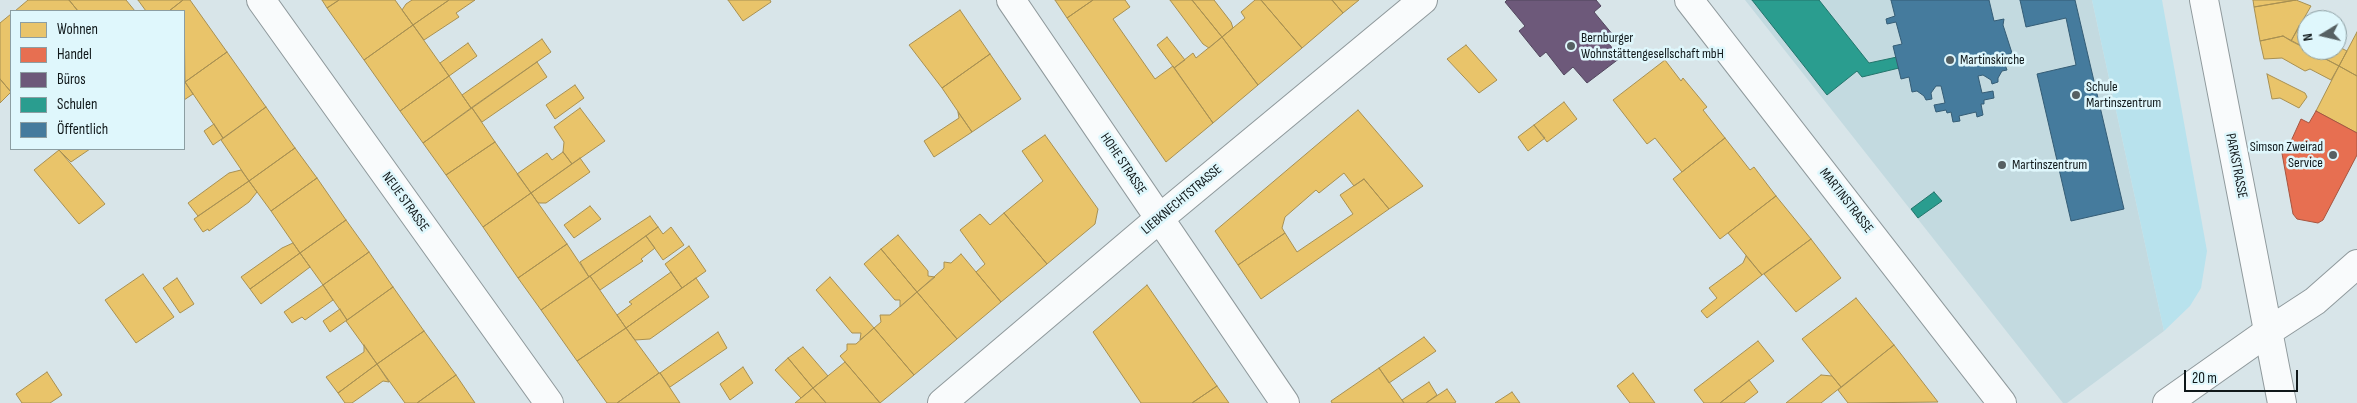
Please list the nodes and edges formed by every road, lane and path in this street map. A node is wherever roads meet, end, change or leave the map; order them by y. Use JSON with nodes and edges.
{"nodes":[{"id":1,"x":261,"y":0,"type":"edge"},
{"id":2,"x":1011,"y":0,"type":"edge"},
{"id":3,"x":1423,"y":0,"type":"edge"},
{"id":4,"x":1689,"y":0,"type":"edge"},
{"id":5,"x":2204,"y":0,"type":"edge"},
{"id":6,"x":1160,"y":218,"type":"junction"},
{"id":7,"x":2357,"y":264,"type":"edge"},
{"id":8,"x":2269,"y":331,"type":"junction"},
{"id":9,"x":549,"y":403,"type":"edge"},
{"id":10,"x":942,"y":403,"type":"edge"},
{"id":11,"x":1285,"y":403,"type":"edge"},
{"id":12,"x":2002,"y":403,"type":"edge"},
{"id":13,"x":2167,"y":403,"type":"edge"},
{"id":14,"x":2282,"y":403,"type":"edge"}],
"edges":[{"from":1,"to":9,"type":"street","name":"NEUE STRASSE"},
{"from":2,"to":6,"type":"street","name":"HOHE STRASSE"},
{"from":3,"to":6,"type":"street","name":"LIEBKNECHTSTRASSE"},
{"from":4,"to":12,"type":"street","name":"MARTINSTRASSE"},
{"from":5,"to":8,"type":"street","name":"PARKSTRASSE"},
{"from":6,"to":10,"type":"street","name":"LIEBKNECHTSTRASSE"},
{"from":6,"to":11,"type":"street","name":"HOHE STRASSE"},
{"from":7,"to":8,"type":"street"},
{"from":8,"to":13,"type":"street"},
{"from":8,"to":14,"type":"street","name":"PARKSTRASSE"}]}
